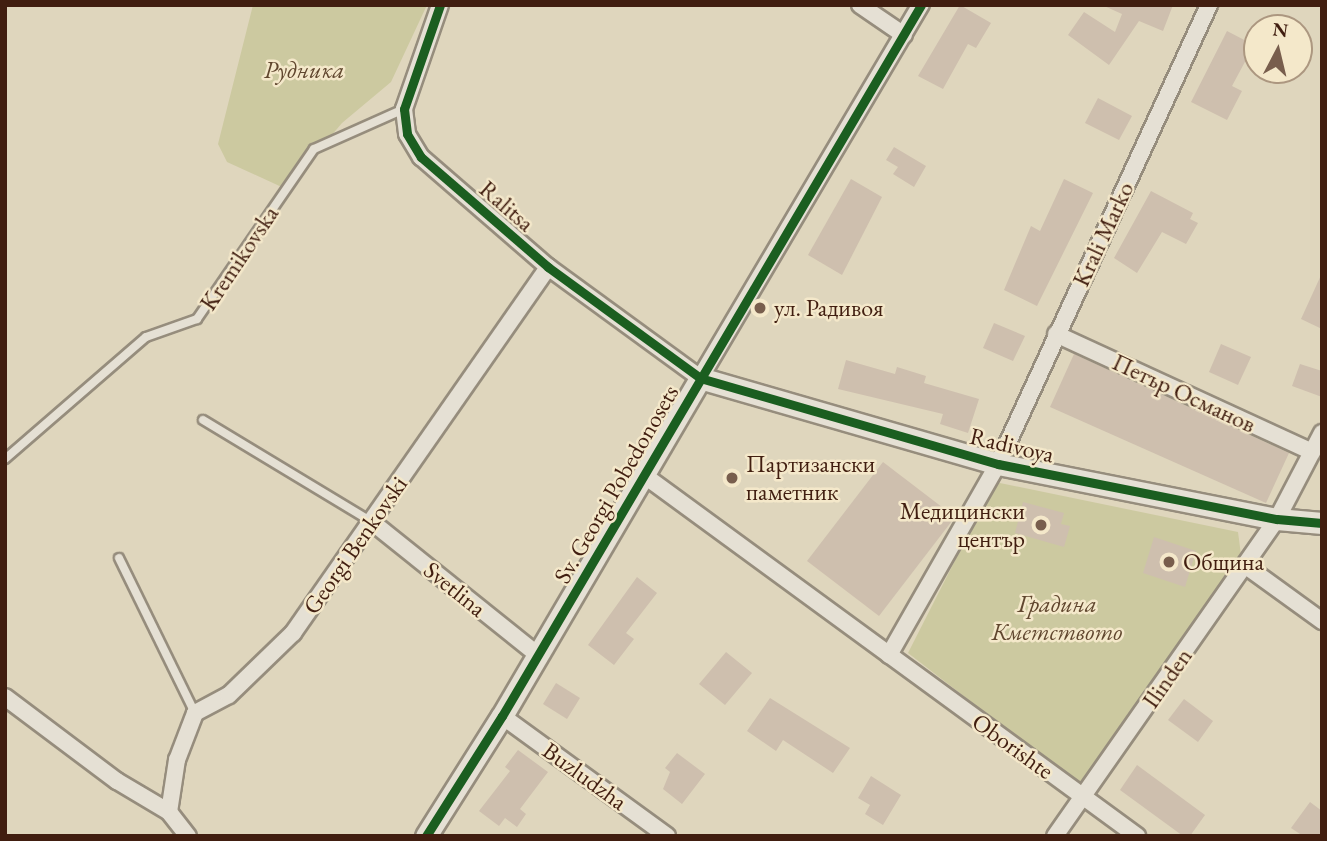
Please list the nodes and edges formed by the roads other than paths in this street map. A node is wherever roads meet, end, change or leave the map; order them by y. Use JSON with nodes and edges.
{"nodes":[{"id":1,"x":440,"y":5,"type":"edge"},
{"id":2,"x":859,"y":5,"type":"edge"},
{"id":3,"x":921,"y":5,"type":"edge"},
{"id":4,"x":1209,"y":5,"type":"edge"},
{"id":5,"x":904,"y":35,"type":"junction"},
{"id":6,"x":404,"y":109,"type":"junction"},
{"id":7,"x":548,"y":267,"type":"junction"},
{"id":8,"x":1056,"y":334,"type":"junction"},
{"id":9,"x":700,"y":378,"type":"junction"},
{"id":10,"x":203,"y":420,"type":"dead end"},
{"id":11,"x":1322,"y":433,"type":"edge"},
{"id":12,"x":1312,"y":452,"type":"junction"},
{"id":13,"x":5,"y":459,"type":"edge"},
{"id":14,"x":998,"y":464,"type":"junction"},
{"id":15,"x":645,"y":476,"type":"junction"},
{"id":16,"x":1278,"y":519,"type":"junction"},
{"id":17,"x":372,"y":522,"type":"junction"},
{"id":18,"x":1322,"y":523,"type":"edge"},
{"id":19,"x":119,"y":558,"type":"dead end"},
{"id":20,"x":1246,"y":566,"type":"junction"},
{"id":21,"x":1322,"y":621,"type":"edge"},
{"id":22,"x":538,"y":655,"type":"junction"},
{"id":23,"x":889,"y":655,"type":"junction"},
{"id":24,"x":5,"y":698,"type":"edge"},
{"id":25,"x":195,"y":713,"type":"junction"},
{"id":26,"x":502,"y":716,"type":"junction"},
{"id":27,"x":1082,"y":797,"type":"junction"},
{"id":28,"x":169,"y":812,"type":"junction"},
{"id":29,"x":188,"y":836,"type":"edge"},
{"id":30,"x":426,"y":836,"type":"edge"},
{"id":31,"x":667,"y":836,"type":"edge"},
{"id":32,"x":1055,"y":836,"type":"edge"},
{"id":33,"x":1137,"y":836,"type":"edge"}],
"edges":[{"from":1,"to":6,"type":"street"},
{"from":2,"to":5,"type":"street"},
{"from":3,"to":5,"type":"street","name":"Sv. Georgi Pobedonosets"},
{"from":4,"to":8,"type":"street","name":"Krali Marko"},
{"from":5,"to":9,"type":"street","name":"Sv. Georgi Pobedonosets"},
{"from":6,"to":7,"type":"street","name":"Ralitsa"},
{"from":6,"to":13,"type":"lane","name":"Kremikovska"},
{"from":7,"to":9,"type":"street","name":"Ralitsa"},
{"from":7,"to":17,"type":"street","name":"Georgi Benkovski"},
{"from":8,"to":12,"type":"street","name":"Петър Османов"},
{"from":8,"to":14,"type":"street","name":"Krali Marko"},
{"from":9,"to":14,"type":"street","name":"Radivoya"},
{"from":9,"to":15,"type":"street","name":"Sv. Georgi Pobedonosets"},
{"from":10,"to":17,"type":"lane"},
{"from":11,"to":12,"type":"street","name":"Ilinden"},
{"from":12,"to":16,"type":"street","name":"Ilinden"},
{"from":14,"to":16,"type":"street","name":"Radivoya"},
{"from":14,"to":23,"type":"street"},
{"from":15,"to":22,"type":"street","name":"Sv. Georgi Pobedonosets"},
{"from":15,"to":23,"type":"street","name":"Oborishte"},
{"from":16,"to":18,"type":"street","name":"Radivoya"},
{"from":16,"to":20,"type":"street","name":"Ilinden"},
{"from":17,"to":22,"type":"street","name":"Svetlina"},
{"from":17,"to":25,"type":"street","name":"Georgi Benkovski"},
{"from":19,"to":25,"type":"lane"},
{"from":20,"to":21,"type":"street"},
{"from":20,"to":27,"type":"street","name":"Ilinden"},
{"from":22,"to":26,"type":"street","name":"Sv. Georgi Pobedonosets"},
{"from":23,"to":27,"type":"street","name":"Oborishte"},
{"from":24,"to":28,"type":"street"},
{"from":25,"to":28,"type":"street"},
{"from":26,"to":30,"type":"street","name":"Sv. Georgi Pobedonosets"},
{"from":26,"to":31,"type":"street","name":"Buzludzha"},
{"from":27,"to":32,"type":"street","name":"Ilinden"},
{"from":27,"to":33,"type":"street","name":"Oborishte"},
{"from":28,"to":29,"type":"street"}]}
